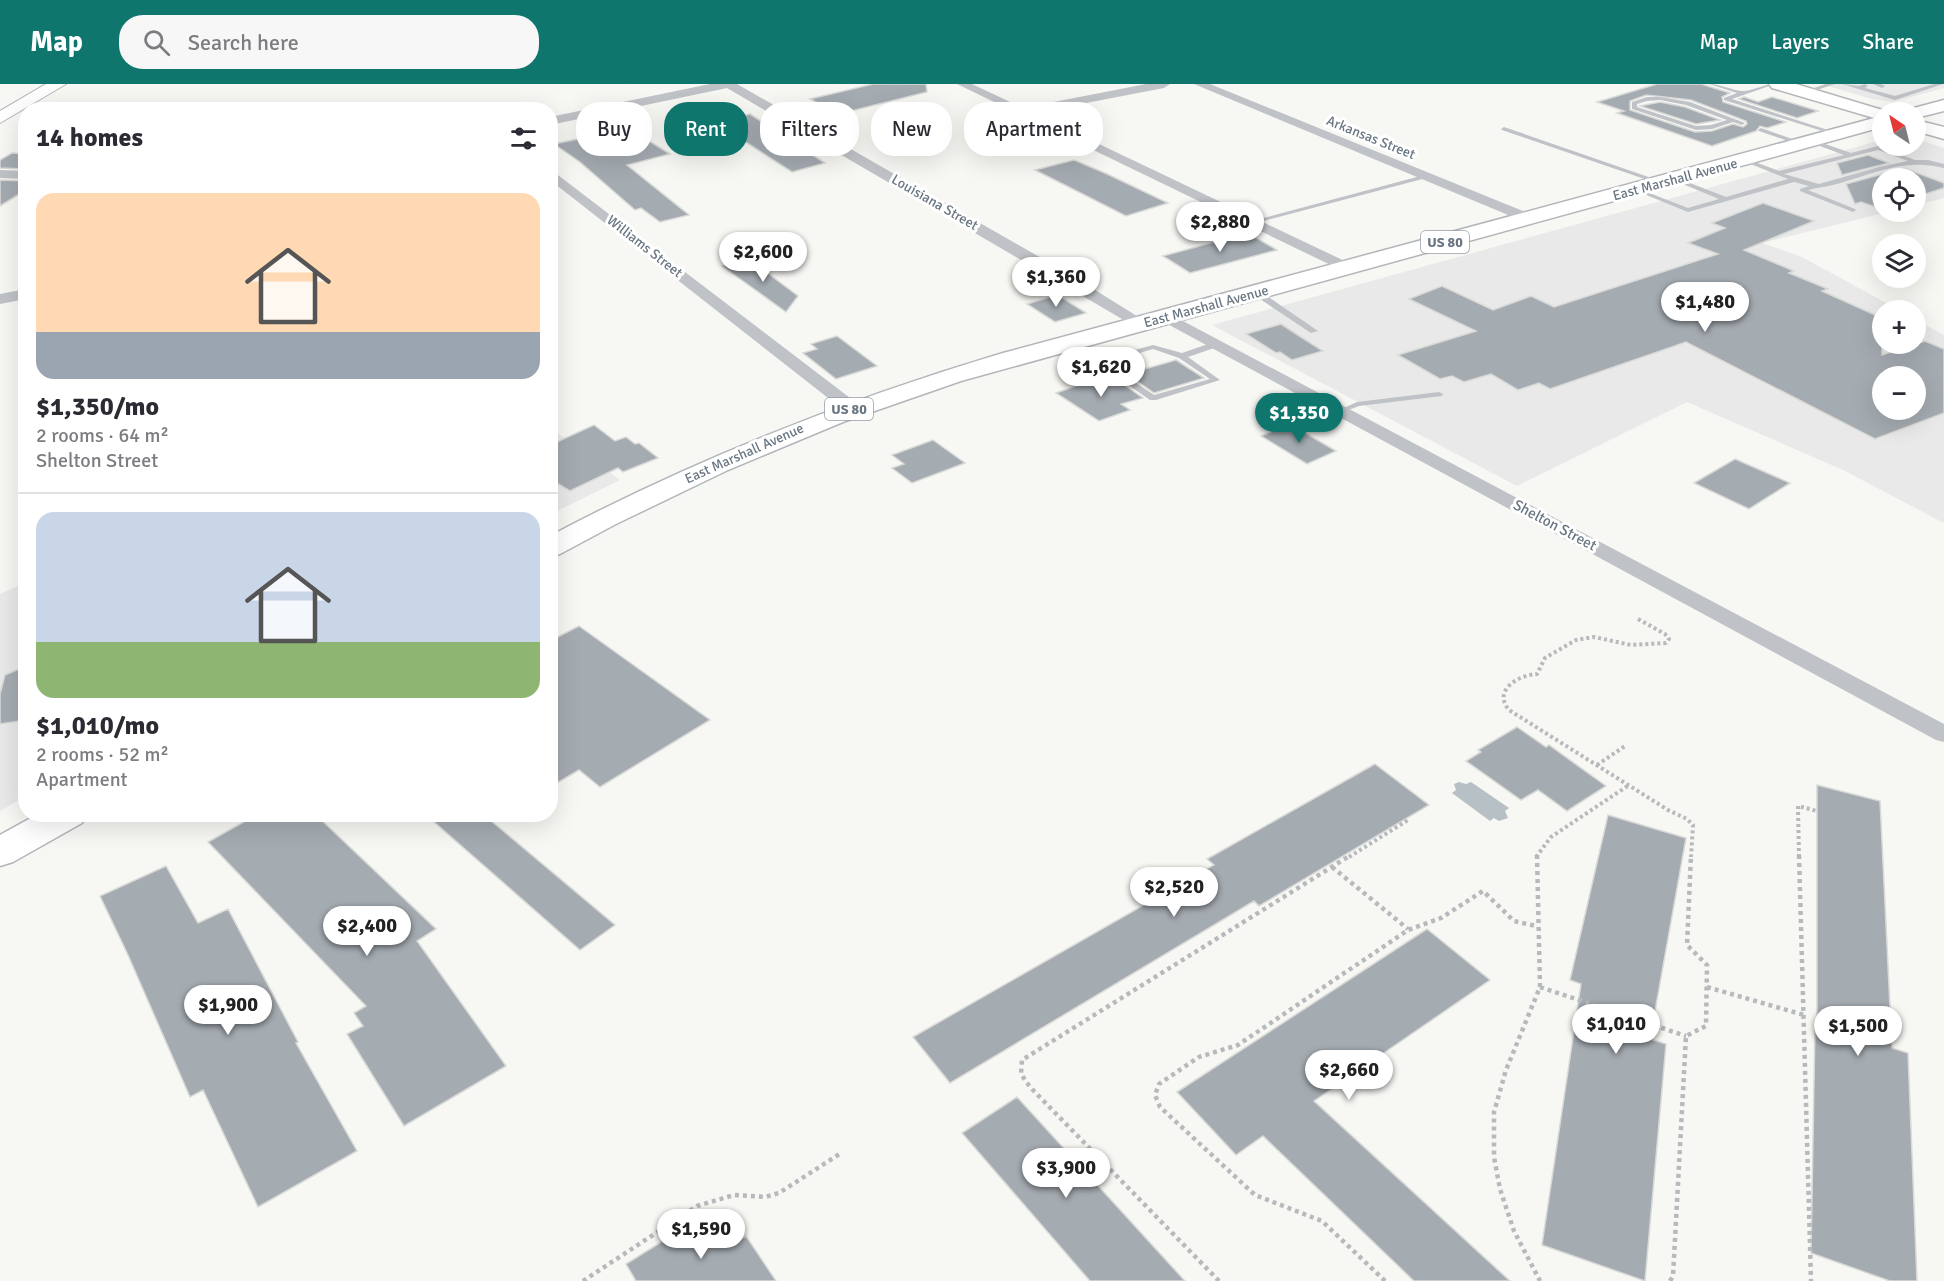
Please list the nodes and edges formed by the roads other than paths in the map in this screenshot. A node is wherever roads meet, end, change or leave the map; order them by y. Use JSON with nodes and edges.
{"nodes":[{"id":1,"x":58,"y":84,"type":"edge"},
{"id":2,"x":728,"y":84,"type":"edge"},
{"id":3,"x":963,"y":84,"type":"edge"},
{"id":4,"x":1164,"y":84,"type":"edge"},
{"id":5,"x":1200,"y":84,"type":"edge"},
{"id":6,"x":1712,"y":84,"type":"edge"},
{"id":7,"x":1772,"y":84,"type":"edge"},
{"id":8,"x":1778,"y":84,"type":"edge"},
{"id":9,"x":1832,"y":84,"type":"edge"},
{"id":10,"x":1845,"y":84,"type":"edge"},
{"id":11,"x":1871,"y":84,"type":"edge"},
{"id":12,"x":1936,"y":85,"type":"edge"},
{"id":13,"x":1925,"y":87,"type":"edge"},
{"id":14,"x":1859,"y":88,"type":"junction"},
{"id":15,"x":1903,"y":91,"type":"dead end"},
{"id":16,"x":1913,"y":91,"type":"junction"},
{"id":17,"x":1805,"y":92,"type":"junction"},
{"id":18,"x":1743,"y":93,"type":"junction"},
{"id":19,"x":27,"y":102,"type":"edge"},
{"id":20,"x":1000,"y":102,"type":"edge"},
{"id":21,"x":1072,"y":102,"type":"edge"},
{"id":22,"x":1944,"y":105,"type":"edge"},
{"id":23,"x":18,"y":107,"type":"edge"},
{"id":24,"x":1926,"y":110,"type":"edge"},
{"id":25,"x":1872,"y":112,"type":"edge"},
{"id":26,"x":0,"y":118,"type":"edge"},
{"id":27,"x":558,"y":119,"type":"edge"},
{"id":28,"x":1732,"y":120,"type":"junction"},
{"id":29,"x":1742,"y":123,"type":"dead end"},
{"id":30,"x":1872,"y":125,"type":"edge"},
{"id":31,"x":1926,"y":128,"type":"edge"},
{"id":32,"x":1504,"y":129,"type":"dead end"},
{"id":33,"x":1761,"y":130,"type":"dead end"},
{"id":34,"x":1944,"y":133,"type":"edge"},
{"id":35,"x":1837,"y":134,"type":"junction"},
{"id":36,"x":1806,"y":143,"type":"junction"},
{"id":37,"x":1103,"y":151,"type":"edge"},
{"id":38,"x":1854,"y":155,"type":"junction"},
{"id":39,"x":1745,"y":160,"type":"junction"},
{"id":40,"x":1912,"y":160,"type":"junction"},
{"id":41,"x":1820,"y":163,"type":"junction"},
{"id":42,"x":1878,"y":163,"type":"dead end"},
{"id":43,"x":1827,"y":165,"type":"dead end"},
{"id":44,"x":1888,"y":166,"type":"junction"},
{"id":45,"x":1944,"y":166,"type":"edge"},
{"id":46,"x":1803,"y":167,"type":"junction"},
{"id":47,"x":1862,"y":168,"type":"dead end"},
{"id":48,"x":1882,"y":168,"type":"edge"},
{"id":49,"x":1811,"y":170,"type":"dead end"},
{"id":50,"x":1872,"y":171,"type":"joint"},
{"id":51,"x":1845,"y":172,"type":"dead end"},
{"id":52,"x":1780,"y":173,"type":"junction"},
{"id":53,"x":0,"y":174,"type":"edge"},
{"id":54,"x":18,"y":175,"type":"edge"},
{"id":55,"x":1428,"y":176,"type":"junction"},
{"id":56,"x":1856,"y":176,"type":"junction"},
{"id":57,"x":1828,"y":177,"type":"dead end"},
{"id":58,"x":1796,"y":179,"type":"junction"},
{"id":59,"x":558,"y":180,"type":"edge"},
{"id":60,"x":1838,"y":180,"type":"junction"},
{"id":61,"x":1668,"y":181,"type":"junction"},
{"id":62,"x":1816,"y":186,"type":"junction"},
{"id":63,"x":1637,"y":190,"type":"junction"},
{"id":64,"x":1725,"y":199,"type":"junction"},
{"id":65,"x":1853,"y":210,"type":"dead end"},
{"id":66,"x":1530,"y":219,"type":"junction"},
{"id":67,"x":1252,"y":222,"type":"junction"},
{"id":68,"x":1348,"y":268,"type":"junction"},
{"id":69,"x":1257,"y":293,"type":"junction"},
{"id":70,"x":18,"y":296,"type":"edge"},
{"id":71,"x":0,"y":299,"type":"edge"},
{"id":72,"x":1166,"y":317,"type":"junction"},
{"id":73,"x":1140,"y":323,"type":"junction"},
{"id":74,"x":1314,"y":331,"type":"dead end"},
{"id":75,"x":1072,"y":342,"type":"junction"},
{"id":76,"x":1216,"y":344,"type":"junction"},
{"id":77,"x":1182,"y":356,"type":"junction"},
{"id":78,"x":1101,"y":362,"type":"junction"},
{"id":79,"x":1439,"y":394,"type":"dead end"},
{"id":80,"x":852,"y":408,"type":"junction"},
{"id":81,"x":1341,"y":411,"type":"junction"},
{"id":82,"x":558,"y":544,"type":"edge"},
{"id":83,"x":1944,"y":734,"type":"edge"},
{"id":84,"x":54,"y":822,"type":"edge"},
{"id":85,"x":0,"y":852,"type":"edge"}],
"edges":[{"from":1,"to":19,"type":"main road"},
{"from":2,"to":27,"type":"street"},
{"from":2,"to":73,"type":"street","name":"Louisiana Street"},
{"from":3,"to":20,"type":"street"},
{"from":4,"to":21,"type":"street"},
{"from":5,"to":55,"type":"street","name":"Arkansas Street"},
{"from":6,"to":18,"type":"lane"},
{"from":7,"to":18,"type":"lane"},
{"from":8,"to":17,"type":"main road"},
{"from":9,"to":17,"type":"lane"},
{"from":10,"to":14,"type":"lane"},
{"from":11,"to":14,"type":"lane"},
{"from":12,"to":13,"type":"lane"},
{"from":13,"to":16,"type":"lane"},
{"from":14,"to":16,"type":"lane"},
{"from":15,"to":16,"type":"lane"},
{"from":17,"to":25,"type":"main road"},
{"from":18,"to":35,"type":"lane"},
{"from":22,"to":24,"type":"main road"},
{"from":23,"to":26,"type":"main road"},
{"from":28,"to":28,"type":"lane"},
{"from":28,"to":29,"type":"lane"},
{"from":30,"to":35,"type":"main road","name":"East Marshall Avenue","number":"US 80"},
{"from":31,"to":34,"type":"main road"},
{"from":32,"to":61,"type":"lane"},
{"from":33,"to":36,"type":"lane"},
{"from":35,"to":36,"type":"main road","name":"East Marshall Avenue","number":"US 80"},
{"from":36,"to":38,"type":"lane"},
{"from":36,"to":39,"type":"main road","name":"East Marshall Avenue","number":"US 80"},
{"from":37,"to":67,"type":"street"},
{"from":38,"to":40,"type":"lane"},
{"from":38,"to":41,"type":"lane"},
{"from":39,"to":52,"type":"lane"},
{"from":39,"to":61,"type":"main road","name":"East Marshall Avenue","number":"US 80"},
{"from":40,"to":44,"type":"lane"},
{"from":40,"to":45,"type":"lane"},
{"from":41,"to":43,"type":"lane"},
{"from":41,"to":46,"type":"lane"},
{"from":42,"to":44,"type":"lane"},
{"from":44,"to":48,"type":"lane"},
{"from":46,"to":49,"type":"lane"},
{"from":46,"to":52,"type":"lane"},
{"from":47,"to":50,"type":"lane"},
{"from":50,"to":56,"type":"lane"},
{"from":51,"to":56,"type":"lane"},
{"from":52,"to":58,"type":"lane"},
{"from":53,"to":54,"type":"street"},
{"from":55,"to":66,"type":"street","name":"Arkansas Street"},
{"from":55,"to":67,"type":"lane"},
{"from":56,"to":60,"type":"lane"},
{"from":57,"to":60,"type":"lane"},
{"from":58,"to":62,"type":"lane"},
{"from":58,"to":64,"type":"lane"},
{"from":59,"to":80,"type":"street","name":"Williams Street"},
{"from":60,"to":62,"type":"lane"},
{"from":61,"to":63,"type":"main road","name":"East Marshall Avenue","number":"US 80"},
{"from":61,"to":64,"type":"lane"},
{"from":62,"to":65,"type":"lane"},
{"from":63,"to":64,"type":"lane"},
{"from":63,"to":66,"type":"main road","name":"East Marshall Avenue","number":"US 80"},
{"from":66,"to":68,"type":"main road","name":"East Marshall Avenue","number":"US 80"},
{"from":67,"to":68,"type":"street"},
{"from":68,"to":69,"type":"main road","name":"East Marshall Avenue","number":"US 80"},
{"from":69,"to":72,"type":"main road","name":"East Marshall Avenue","number":"US 80"},
{"from":69,"to":74,"type":"lane"},
{"from":70,"to":71,"type":"street"},
{"from":72,"to":73,"type":"main road","name":"East Marshall Avenue","number":"US 80"},
{"from":72,"to":76,"type":"street","name":"Shelton Street"},
{"from":73,"to":75,"type":"main road","name":"East Marshall Avenue","number":"US 80"},
{"from":75,"to":78,"type":"lane"},
{"from":75,"to":80,"type":"main road","name":"East Marshall Avenue","number":"US 80"},
{"from":76,"to":77,"type":"lane"},
{"from":76,"to":81,"type":"street","name":"Shelton Street"},
{"from":77,"to":78,"type":"lane"},
{"from":77,"to":78,"type":"lane"},
{"from":79,"to":81,"type":"lane"},
{"from":80,"to":82,"type":"main road","name":"East Marshall Avenue","number":"US 80"},
{"from":81,"to":83,"type":"street","name":"Shelton Street"},
{"from":84,"to":85,"type":"main road"}]}
